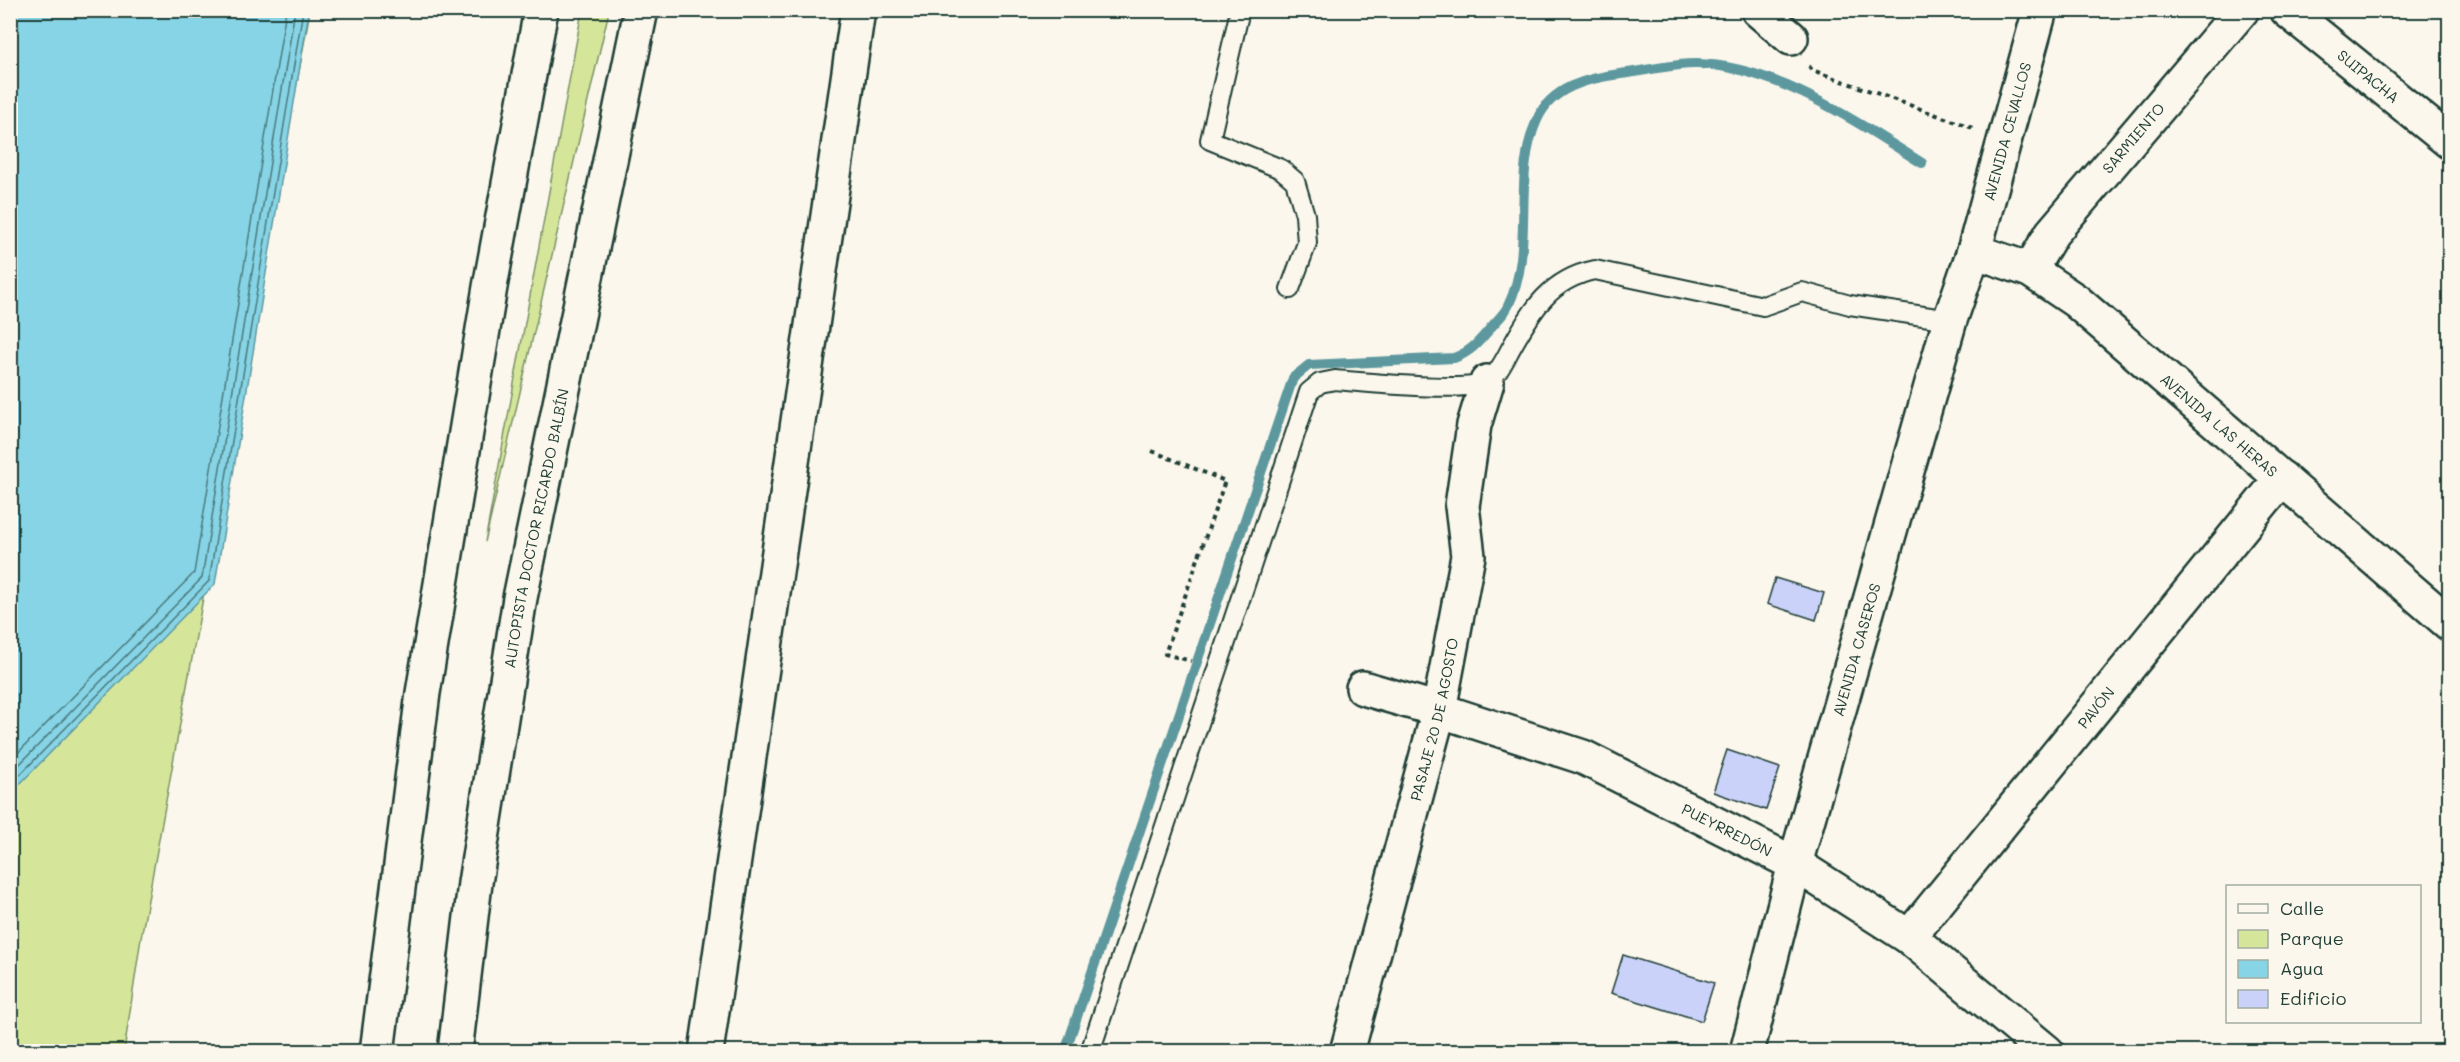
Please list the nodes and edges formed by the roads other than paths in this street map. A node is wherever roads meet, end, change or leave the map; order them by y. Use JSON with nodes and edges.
{"nodes":[{"id":1,"x":542,"y":10,"type":"edge"},
{"id":2,"x":641,"y":10,"type":"edge"},
{"id":3,"x":858,"y":10,"type":"edge"},
{"id":4,"x":1240,"y":10,"type":"edge"},
{"id":5,"x":1758,"y":10,"type":"edge"},
{"id":6,"x":2040,"y":10,"type":"edge"},
{"id":7,"x":2242,"y":10,"type":"edge"},
{"id":8,"x":2287,"y":10,"type":"edge"},
{"id":9,"x":1791,"y":38,"type":"road end"},
{"id":10,"x":2450,"y":142,"type":"edge"},
{"id":11,"x":1974,"y":251,"type":"junction"},
{"id":12,"x":2030,"y":270,"type":"junction"},
{"id":13,"x":1290,"y":289,"type":"dead end"},
{"id":14,"x":1950,"y":320,"type":"junction"},
{"id":15,"x":1486,"y":382,"type":"junction"},
{"id":16,"x":2282,"y":478,"type":"junction"},
{"id":17,"x":2450,"y":624,"type":"edge"},
{"id":18,"x":1362,"y":688,"type":"dead end"},
{"id":19,"x":1439,"y":710,"type":"junction"},
{"id":20,"x":1795,"y":864,"type":"junction"},
{"id":21,"x":1909,"y":937,"type":"junction"},
{"id":22,"x":377,"y":1052,"type":"edge"},
{"id":23,"x":455,"y":1052,"type":"edge"},
{"id":24,"x":706,"y":1052,"type":"edge"},
{"id":25,"x":1090,"y":1052,"type":"edge"},
{"id":26,"x":1347,"y":1052,"type":"edge"},
{"id":27,"x":1747,"y":1052,"type":"edge"},
{"id":28,"x":2047,"y":1052,"type":"edge"}],
"edges":[{"from":1,"to":22,"type":"main road"},
{"from":2,"to":23,"type":"main road","name":"AUTOPISTA DOCTOR RICARDO BALBÍN"},
{"from":3,"to":24,"type":"main road"},
{"from":4,"to":13,"type":"lane"},
{"from":5,"to":9,"type":"main road"},
{"from":6,"to":11,"type":"main road","name":"AVENIDA CEVALLOS"},
{"from":7,"to":12,"type":"main road","name":"SARMIENTO"},
{"from":8,"to":10,"type":"main road","name":"SUIPACHA"},
{"from":11,"to":12,"type":"main road","name":"AVENIDA LAS HERAS"},
{"from":11,"to":14,"type":"main road","name":"AVENIDA CASEROS"},
{"from":12,"to":16,"type":"main road","name":"AVENIDA LAS HERAS"},
{"from":14,"to":15,"type":"lane"},
{"from":14,"to":20,"type":"main road","name":"AVENIDA CASEROS"},
{"from":15,"to":19,"type":"main road","name":"PASAJE 20 DE AGOSTO"},
{"from":15,"to":25,"type":"lane"},
{"from":16,"to":17,"type":"main road","name":"AVENIDA LAS HERAS"},
{"from":16,"to":21,"type":"main road","name":"PAVÓN"},
{"from":18,"to":19,"type":"main road","name":"PUEYRREDÓN"},
{"from":19,"to":20,"type":"main road","name":"PUEYRREDÓN"},
{"from":19,"to":26,"type":"main road","name":"PASAJE 20 DE AGOSTO"},
{"from":20,"to":21,"type":"main road","name":"PUEYRREDÓN"},
{"from":20,"to":27,"type":"main road","name":"AVENIDA CASEROS"},
{"from":21,"to":28,"type":"main road","name":"PUEYRREDÓN"}]}
